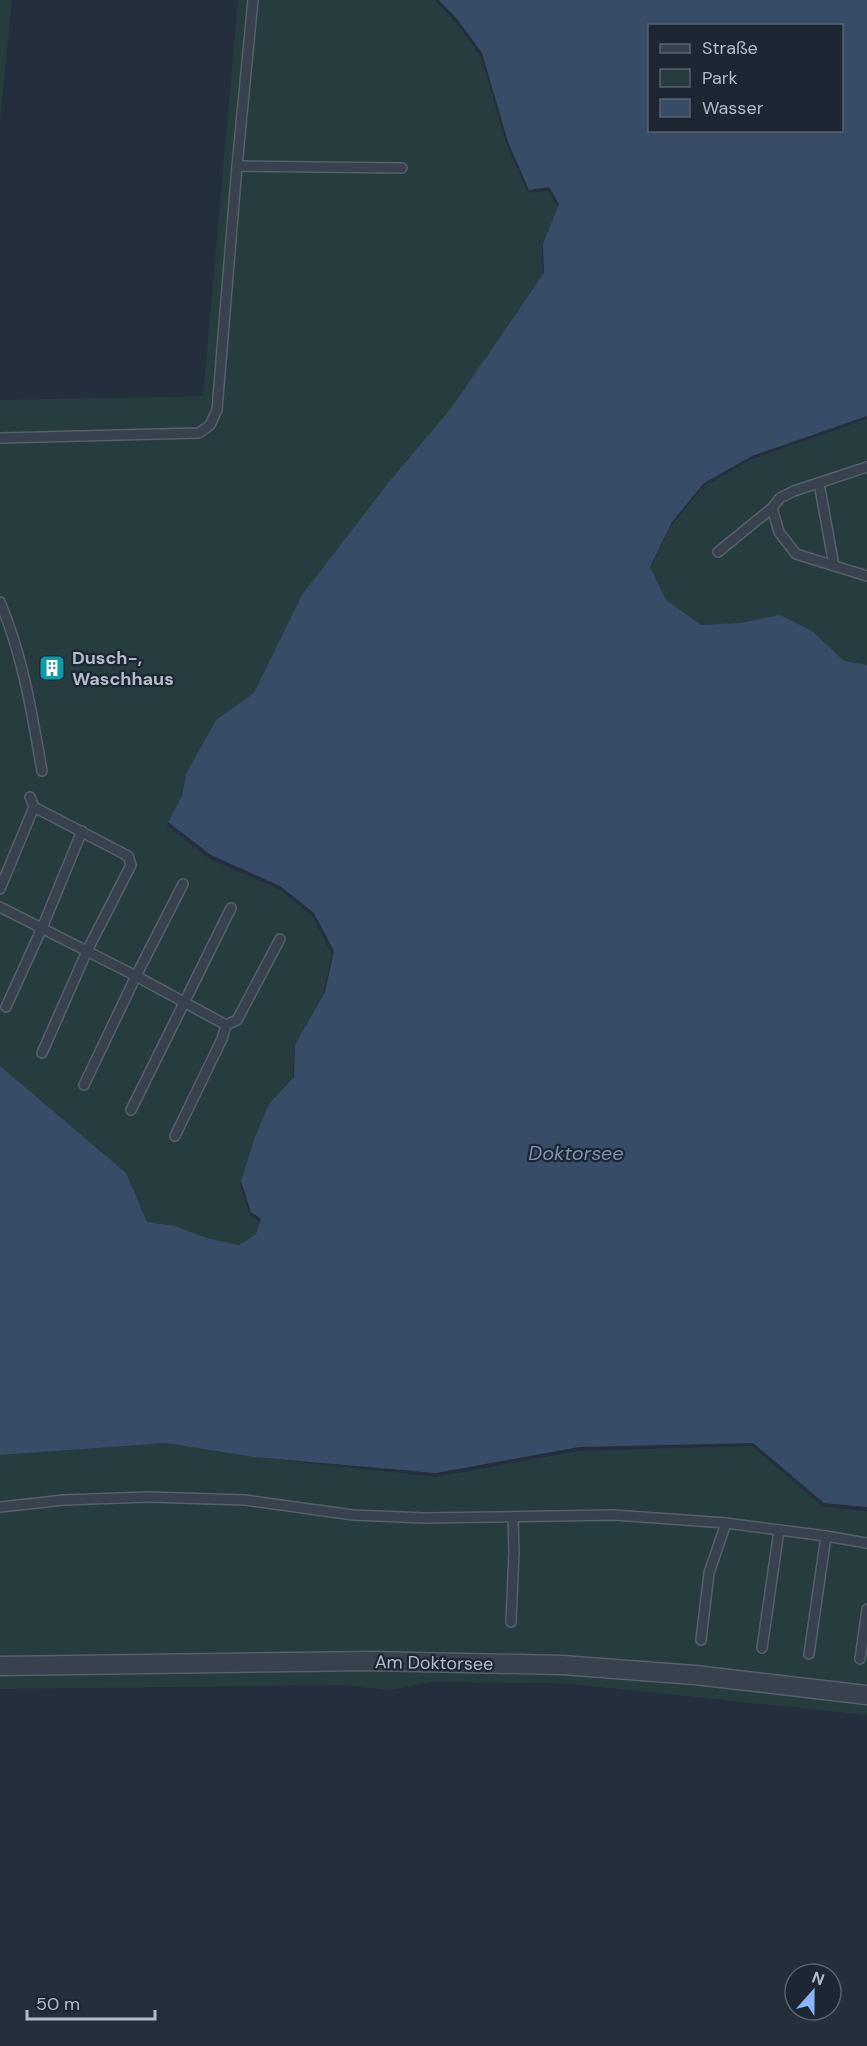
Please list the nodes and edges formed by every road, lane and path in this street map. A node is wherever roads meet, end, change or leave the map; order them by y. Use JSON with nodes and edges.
{"nodes":[{"id":1,"x":253,"y":0,"type":"edge"},
{"id":2,"x":237,"y":166,"type":"junction"},
{"id":3,"x":402,"y":168,"type":"dead end"},
{"id":4,"x":0,"y":438,"type":"edge"},
{"id":5,"x":867,"y":467,"type":"edge"},
{"id":6,"x":819,"y":483,"type":"junction"},
{"id":7,"x":772,"y":508,"type":"junction"},
{"id":8,"x":718,"y":552,"type":"dead end"},
{"id":9,"x":834,"y":566,"type":"junction"},
{"id":10,"x":867,"y":576,"type":"edge"},
{"id":11,"x":0,"y":602,"type":"edge"},
{"id":12,"x":42,"y":771,"type":"dead end"},
{"id":13,"x":30,"y":797,"type":"dead end"},
{"id":14,"x":34,"y":807,"type":"junction"},
{"id":15,"x":82,"y":831,"type":"junction"},
{"id":16,"x":183,"y":884,"type":"dead end"},
{"id":17,"x":0,"y":889,"type":"edge"},
{"id":18,"x":0,"y":907,"type":"edge"},
{"id":19,"x":231,"y":908,"type":"dead end"},
{"id":20,"x":42,"y":928,"type":"junction"},
{"id":21,"x":280,"y":939,"type":"dead end"},
{"id":22,"x":87,"y":951,"type":"junction"},
{"id":23,"x":136,"y":975,"type":"junction"},
{"id":24,"x":184,"y":1002,"type":"junction"},
{"id":25,"x":6,"y":1007,"type":"dead end"},
{"id":26,"x":226,"y":1025,"type":"junction"},
{"id":27,"x":42,"y":1053,"type":"dead end"},
{"id":28,"x":84,"y":1085,"type":"dead end"},
{"id":29,"x":131,"y":1110,"type":"dead end"},
{"id":30,"x":175,"y":1136,"type":"dead end"},
{"id":31,"x":0,"y":1507,"type":"edge"},
{"id":32,"x":513,"y":1516,"type":"junction"},
{"id":33,"x":726,"y":1523,"type":"junction"},
{"id":34,"x":779,"y":1530,"type":"junction"},
{"id":35,"x":826,"y":1536,"type":"junction"},
{"id":36,"x":867,"y":1543,"type":"edge"},
{"id":37,"x":867,"y":1609,"type":"edge"},
{"id":38,"x":511,"y":1622,"type":"dead end"},
{"id":39,"x":701,"y":1640,"type":"dead end"},
{"id":40,"x":762,"y":1648,"type":"dead end"},
{"id":41,"x":809,"y":1654,"type":"dead end"},
{"id":42,"x":860,"y":1659,"type":"dead end"},
{"id":43,"x":0,"y":1666,"type":"edge"},
{"id":44,"x":867,"y":1695,"type":"edge"}],
"edges":[{"from":1,"to":2,"type":"lane"},
{"from":2,"to":3,"type":"lane"},
{"from":2,"to":4,"type":"lane"},
{"from":5,"to":6,"type":"lane"},
{"from":6,"to":7,"type":"lane"},
{"from":6,"to":9,"type":"lane"},
{"from":7,"to":8,"type":"lane"},
{"from":7,"to":9,"type":"lane"},
{"from":9,"to":10,"type":"lane"},
{"from":11,"to":12,"type":"lane"},
{"from":13,"to":14,"type":"lane"},
{"from":14,"to":15,"type":"lane"},
{"from":14,"to":17,"type":"lane"},
{"from":15,"to":20,"type":"lane"},
{"from":15,"to":22,"type":"lane"},
{"from":16,"to":23,"type":"lane"},
{"from":18,"to":20,"type":"lane"},
{"from":19,"to":24,"type":"lane"},
{"from":20,"to":22,"type":"lane"},
{"from":20,"to":25,"type":"lane"},
{"from":21,"to":26,"type":"lane"},
{"from":22,"to":23,"type":"lane"},
{"from":22,"to":27,"type":"lane"},
{"from":23,"to":24,"type":"lane"},
{"from":23,"to":28,"type":"lane"},
{"from":24,"to":26,"type":"lane"},
{"from":24,"to":29,"type":"lane"},
{"from":26,"to":30,"type":"lane"},
{"from":31,"to":32,"type":"lane"},
{"from":32,"to":33,"type":"lane"},
{"from":32,"to":38,"type":"lane"},
{"from":33,"to":34,"type":"lane"},
{"from":33,"to":39,"type":"lane"},
{"from":34,"to":35,"type":"lane"},
{"from":34,"to":40,"type":"lane"},
{"from":35,"to":36,"type":"lane"},
{"from":35,"to":41,"type":"lane"},
{"from":37,"to":42,"type":"lane"},
{"from":43,"to":44,"type":"street","name":"Am Doktorsee"}]}
